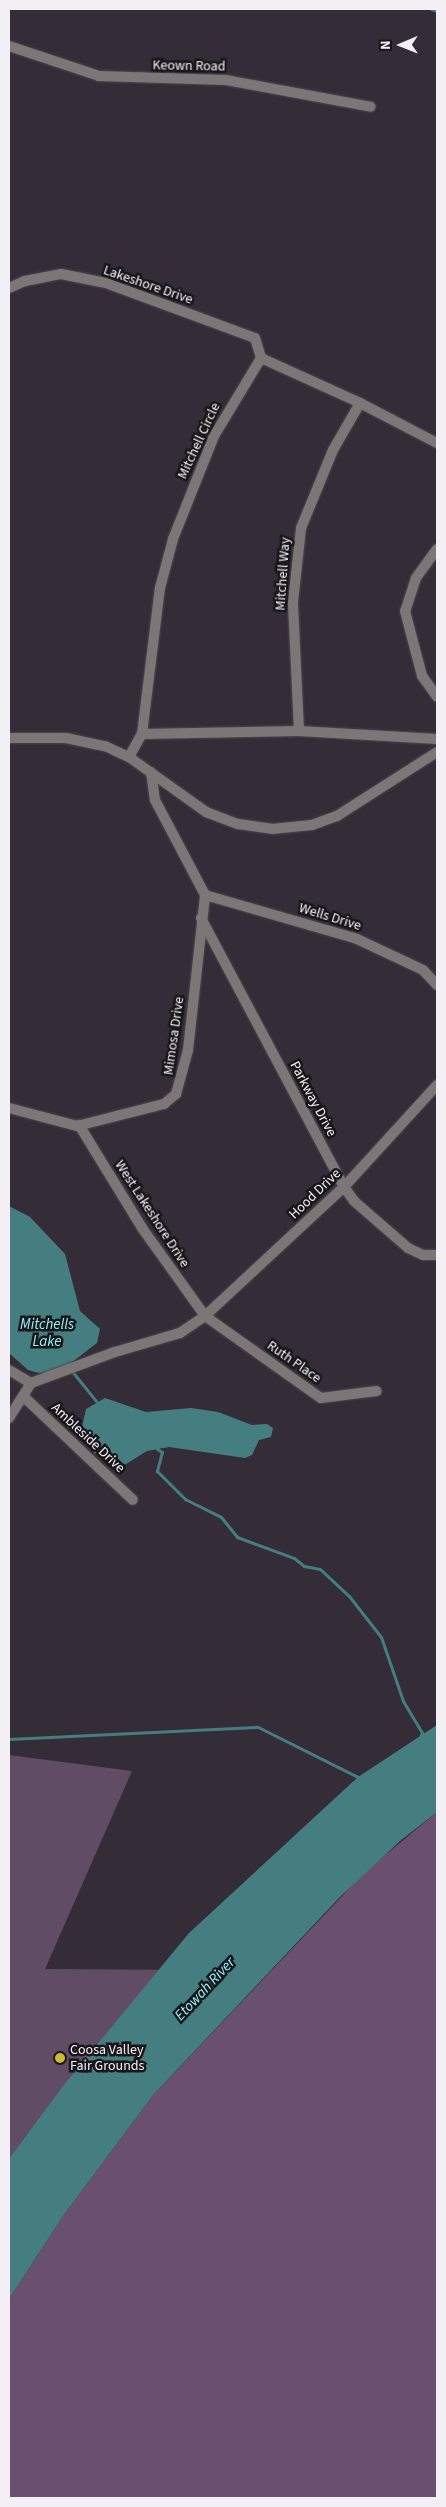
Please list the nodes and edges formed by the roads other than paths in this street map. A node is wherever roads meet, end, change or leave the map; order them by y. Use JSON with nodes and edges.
{"nodes":[{"id":1,"x":9,"y":46,"type":"edge"},
{"id":2,"x":371,"y":106,"type":"dead end"},
{"id":3,"x":9,"y":288,"type":"edge"},
{"id":4,"x":261,"y":358,"type":"junction"},
{"id":5,"x":360,"y":403,"type":"junction"},
{"id":6,"x":437,"y":443,"type":"edge"},
{"id":7,"x":437,"y":549,"type":"edge"},
{"id":8,"x":437,"y":697,"type":"edge"},
{"id":9,"x":299,"y":731,"type":"junction"},
{"id":10,"x":142,"y":734,"type":"junction"},
{"id":11,"x":9,"y":738,"type":"edge"},
{"id":12,"x":437,"y":739,"type":"edge"},
{"id":13,"x":437,"y":752,"type":"edge"},
{"id":14,"x":129,"y":757,"type":"junction"},
{"id":15,"x":151,"y":772,"type":"junction"},
{"id":16,"x":206,"y":895,"type":"junction"},
{"id":17,"x":201,"y":918,"type":"junction"},
{"id":18,"x":437,"y":985,"type":"edge"},
{"id":19,"x":437,"y":1085,"type":"edge"},
{"id":20,"x":9,"y":1108,"type":"edge"},
{"id":21,"x":79,"y":1125,"type":"junction"},
{"id":22,"x":344,"y":1187,"type":"junction"},
{"id":23,"x":437,"y":1255,"type":"edge"},
{"id":24,"x":205,"y":1316,"type":"junction"},
{"id":25,"x":9,"y":1370,"type":"edge"},
{"id":26,"x":31,"y":1383,"type":"junction"},
{"id":27,"x":377,"y":1391,"type":"dead end"},
{"id":28,"x":22,"y":1396,"type":"junction"},
{"id":29,"x":9,"y":1418,"type":"edge"},
{"id":30,"x":133,"y":1500,"type":"dead end"}],
"edges":[{"from":1,"to":2,"type":"street","name":"Keown Road"},
{"from":3,"to":4,"type":"street","name":"Lakeshore Drive"},
{"from":4,"to":5,"type":"street"},
{"from":4,"to":10,"type":"street","name":"Mitchell Circle"},
{"from":5,"to":6,"type":"street"},
{"from":5,"to":9,"type":"street","name":"Mitchell Way"},
{"from":7,"to":8,"type":"street"},
{"from":9,"to":10,"type":"street"},
{"from":9,"to":12,"type":"street"},
{"from":10,"to":14,"type":"street","name":"Mitchell Circle"},
{"from":11,"to":14,"type":"street"},
{"from":13,"to":15,"type":"street"},
{"from":14,"to":15,"type":"street"},
{"from":15,"to":16,"type":"street"},
{"from":16,"to":17,"type":"street","name":"Mimosa Drive"},
{"from":16,"to":18,"type":"street","name":"Wells Drive"},
{"from":17,"to":21,"type":"street","name":"Mimosa Drive"},
{"from":17,"to":22,"type":"street","name":"Parkway Drive"},
{"from":19,"to":22,"type":"street","name":"Hood Drive"},
{"from":20,"to":21,"type":"street","name":"Mimosa Drive"},
{"from":21,"to":24,"type":"street","name":"West Lakeshore Drive"},
{"from":22,"to":23,"type":"street","name":"Parkway Drive"},
{"from":22,"to":24,"type":"street","name":"Hood Drive"},
{"from":24,"to":26,"type":"street"},
{"from":24,"to":27,"type":"street","name":"Ruth Place"},
{"from":25,"to":26,"type":"street"},
{"from":26,"to":28,"type":"street"},
{"from":28,"to":29,"type":"street"},
{"from":28,"to":30,"type":"street","name":"Ambleside Drive"}]}
